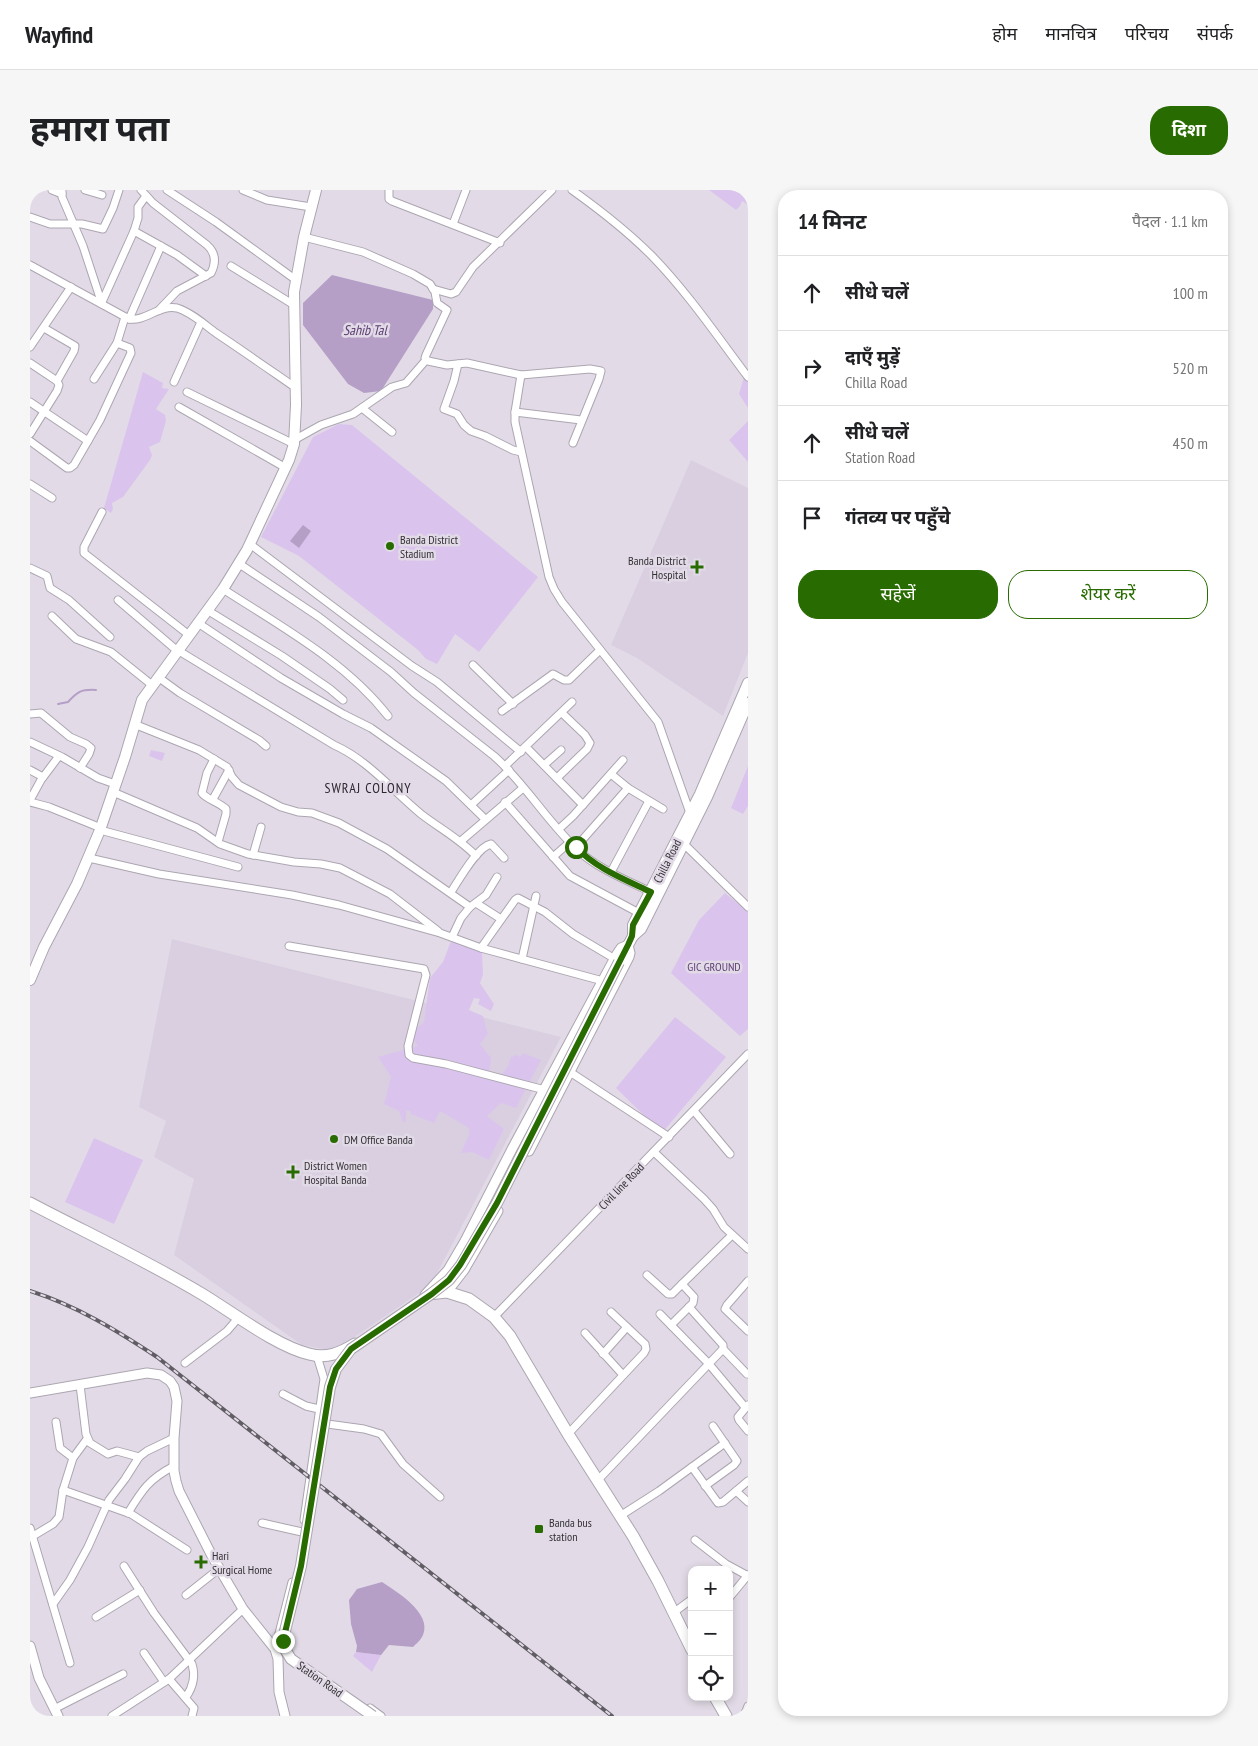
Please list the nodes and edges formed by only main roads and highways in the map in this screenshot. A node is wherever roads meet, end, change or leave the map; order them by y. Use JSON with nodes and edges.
{"nodes":[{"id":1,"x":316,"y":190,"type":"edge"},
{"id":2,"x":748,"y":683,"type":"edge"},
{"id":3,"x":748,"y":703,"type":"edge"},
{"id":4,"x":681,"y":841,"type":"junction"},
{"id":5,"x":630,"y":940,"type":"junction"},
{"id":6,"x":30,"y":980,"type":"edge"},
{"id":7,"x":30,"y":1203,"type":"edge"},
{"id":8,"x":428,"y":1295,"type":"junction"},
{"id":9,"x":688,"y":1640,"type":"edge"},
{"id":10,"x":717,"y":1701,"type":"edge"},
{"id":11,"x":373,"y":1716,"type":"edge"},
{"id":12,"x":726,"y":1716,"type":"edge"}],
"edges":[{"from":1,"to":6,"type":"main road"},
{"from":2,"to":4,"type":"main road","name":"Chilla Road"},
{"from":3,"to":4,"type":"main road"},
{"from":4,"to":5,"type":"main road","name":"Chilla Road"},
{"from":4,"to":5,"type":"main road"},
{"from":5,"to":8,"type":"main road","name":"Chilla Road","bridge":true},
{"from":7,"to":8,"type":"highway"},
{"from":8,"to":9,"type":"highway"},
{"from":8,"to":11,"type":"main road","name":"Station Road","bridge":true},
{"from":10,"to":12,"type":"highway"}]}
